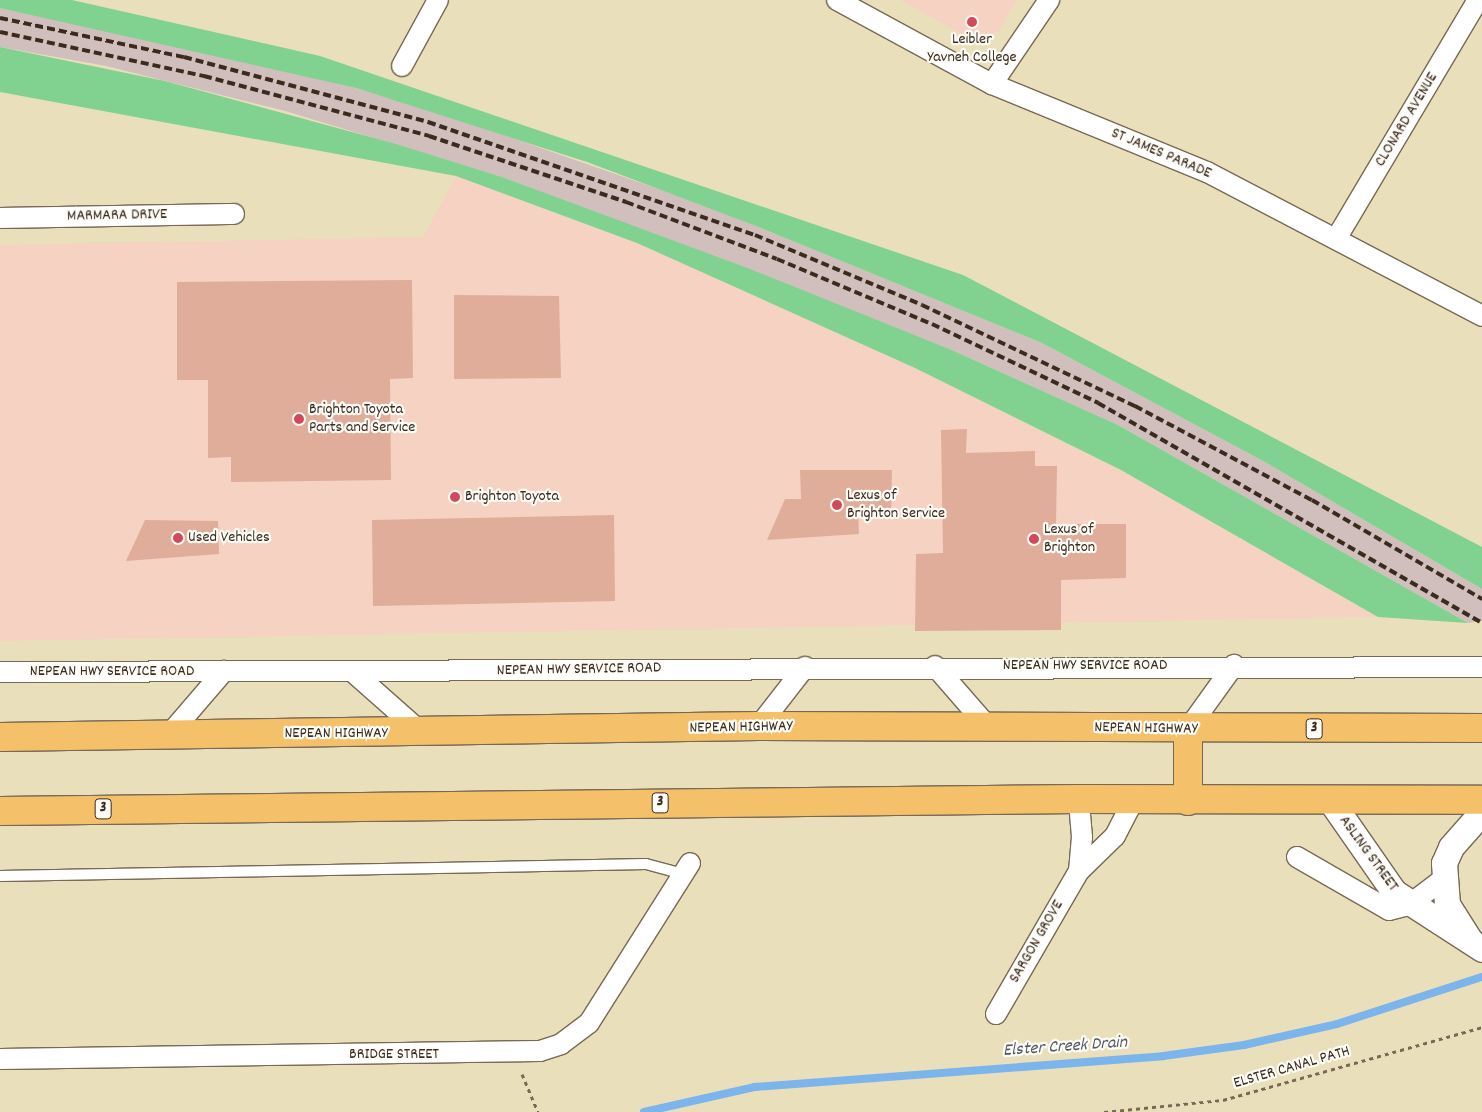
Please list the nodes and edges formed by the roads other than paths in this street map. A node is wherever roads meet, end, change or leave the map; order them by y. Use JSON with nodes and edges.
{"nodes":[{"id":1,"x":438,"y":0,"type":"edge"},
{"id":2,"x":837,"y":0,"type":"edge"},
{"id":3,"x":1478,"y":0,"type":"edge"},
{"id":4,"x":1047,"y":4,"type":"edge"},
{"id":5,"x":402,"y":66,"type":"dead end"},
{"id":6,"x":998,"y":87,"type":"junction"},
{"id":7,"x":234,"y":214,"type":"dead end"},
{"id":8,"x":0,"y":218,"type":"edge"},
{"id":9,"x":1336,"y":239,"type":"junction"},
{"id":10,"x":1482,"y":316,"type":"edge"},
{"id":11,"x":1234,"y":665,"type":"junction"},
{"id":12,"x":936,"y":666,"type":"junction"},
{"id":13,"x":805,"y":667,"type":"junction"},
{"id":14,"x":1482,"y":667,"type":"edge"},
{"id":15,"x":0,"y":672,"type":"edge"},
{"id":16,"x":224,"y":672,"type":"junction"},
{"id":17,"x":353,"y":672,"type":"junction"},
{"id":18,"x":759,"y":726,"type":"junction"},
{"id":19,"x":988,"y":727,"type":"junction"},
{"id":20,"x":1482,"y":728,"type":"edge"},
{"id":21,"x":1188,"y":729,"type":"junction"},
{"id":22,"x":423,"y":734,"type":"junction"},
{"id":23,"x":168,"y":736,"type":"junction"},
{"id":24,"x":0,"y":737,"type":"edge"},
{"id":25,"x":1079,"y":799,"type":"junction"},
{"id":26,"x":1134,"y":799,"type":"junction"},
{"id":27,"x":1330,"y":800,"type":"junction"},
{"id":28,"x":1482,"y":800,"type":"edge"},
{"id":29,"x":1188,"y":801,"type":"junction"},
{"id":30,"x":0,"y":811,"type":"edge"},
{"id":31,"x":1482,"y":812,"type":"edge"},
{"id":32,"x":1297,"y":857,"type":"dead end"},
{"id":33,"x":687,"y":868,"type":"joint"},
{"id":34,"x":1078,"y":871,"type":"junction"},
{"id":35,"x":0,"y":876,"type":"edge"},
{"id":36,"x":1442,"y":880,"type":"junction"},
{"id":37,"x":1408,"y":904,"type":"junction"},
{"id":38,"x":1477,"y":947,"type":"edge"},
{"id":39,"x":996,"y":1014,"type":"dead end"},
{"id":40,"x":0,"y":1059,"type":"edge"}],
"edges":[{"from":1,"to":5,"type":"street"},
{"from":2,"to":6,"type":"street","name":"ST JAMES PARADE"},
{"from":3,"to":9,"type":"street","name":"CLONARD AVENUE"},
{"from":4,"to":6,"type":"street"},
{"from":6,"to":9,"type":"street","name":"ST JAMES PARADE"},
{"from":7,"to":8,"type":"street","name":"MARMARA DRIVE"},
{"from":9,"to":10,"type":"street","name":"ST JAMES PARADE"},
{"from":11,"to":12,"type":"street","name":"NEPEAN HWY SERVICE ROAD"},
{"from":11,"to":14,"type":"street","name":"NEPEAN HWY SERVICE ROAD"},
{"from":11,"to":21,"type":"street"},
{"from":12,"to":13,"type":"street","name":"NEPEAN HWY SERVICE ROAD"},
{"from":12,"to":19,"type":"street"},
{"from":13,"to":17,"type":"street","name":"NEPEAN HWY SERVICE ROAD"},
{"from":13,"to":18,"type":"street"},
{"from":15,"to":16,"type":"street","name":"NEPEAN HWY SERVICE ROAD"},
{"from":16,"to":17,"type":"street","name":"NEPEAN HWY SERVICE ROAD"},
{"from":16,"to":23,"type":"street","name":"NEPEAN HWY SERVICE ROAD"},
{"from":17,"to":22,"type":"street"},
{"from":18,"to":19,"type":"highway","name":"NEPEAN HIGHWAY","number":"3"},
{"from":18,"to":22,"type":"highway","name":"NEPEAN HIGHWAY","number":"3"},
{"from":19,"to":21,"type":"highway","name":"NEPEAN HIGHWAY","number":"3"},
{"from":20,"to":21,"type":"highway","name":"NEPEAN HIGHWAY","number":"3"},
{"from":21,"to":29,"type":"highway"},
{"from":22,"to":23,"type":"highway","name":"NEPEAN HIGHWAY","number":"3"},
{"from":23,"to":24,"type":"highway","name":"NEPEAN HIGHWAY","number":"3"},
{"from":25,"to":26,"type":"highway","number":"3"},
{"from":25,"to":30,"type":"highway","number":"3"},
{"from":25,"to":34,"type":"street","name":"SARGON GROVE"},
{"from":26,"to":29,"type":"highway","number":"3"},
{"from":26,"to":34,"type":"street","name":"SARGON GROVE"},
{"from":27,"to":28,"type":"highway","number":"3"},
{"from":27,"to":29,"type":"highway","number":"3"},
{"from":27,"to":37,"type":"street","name":"ASLING STREET"},
{"from":31,"to":36,"type":"street","name":"ASLING STREET"},
{"from":32,"to":37,"type":"street","name":"ASLING STREET"},
{"from":33,"to":35,"type":"lane"},
{"from":33,"to":40,"type":"street","name":"BRIDGE STREET"},
{"from":34,"to":39,"type":"street","name":"SARGON GROVE"},
{"from":36,"to":37,"type":"street","name":"ASLING STREET"},
{"from":36,"to":38,"type":"street","name":"ASLING STREET"},
{"from":37,"to":38,"type":"street","name":"ASLING STREET"}]}
